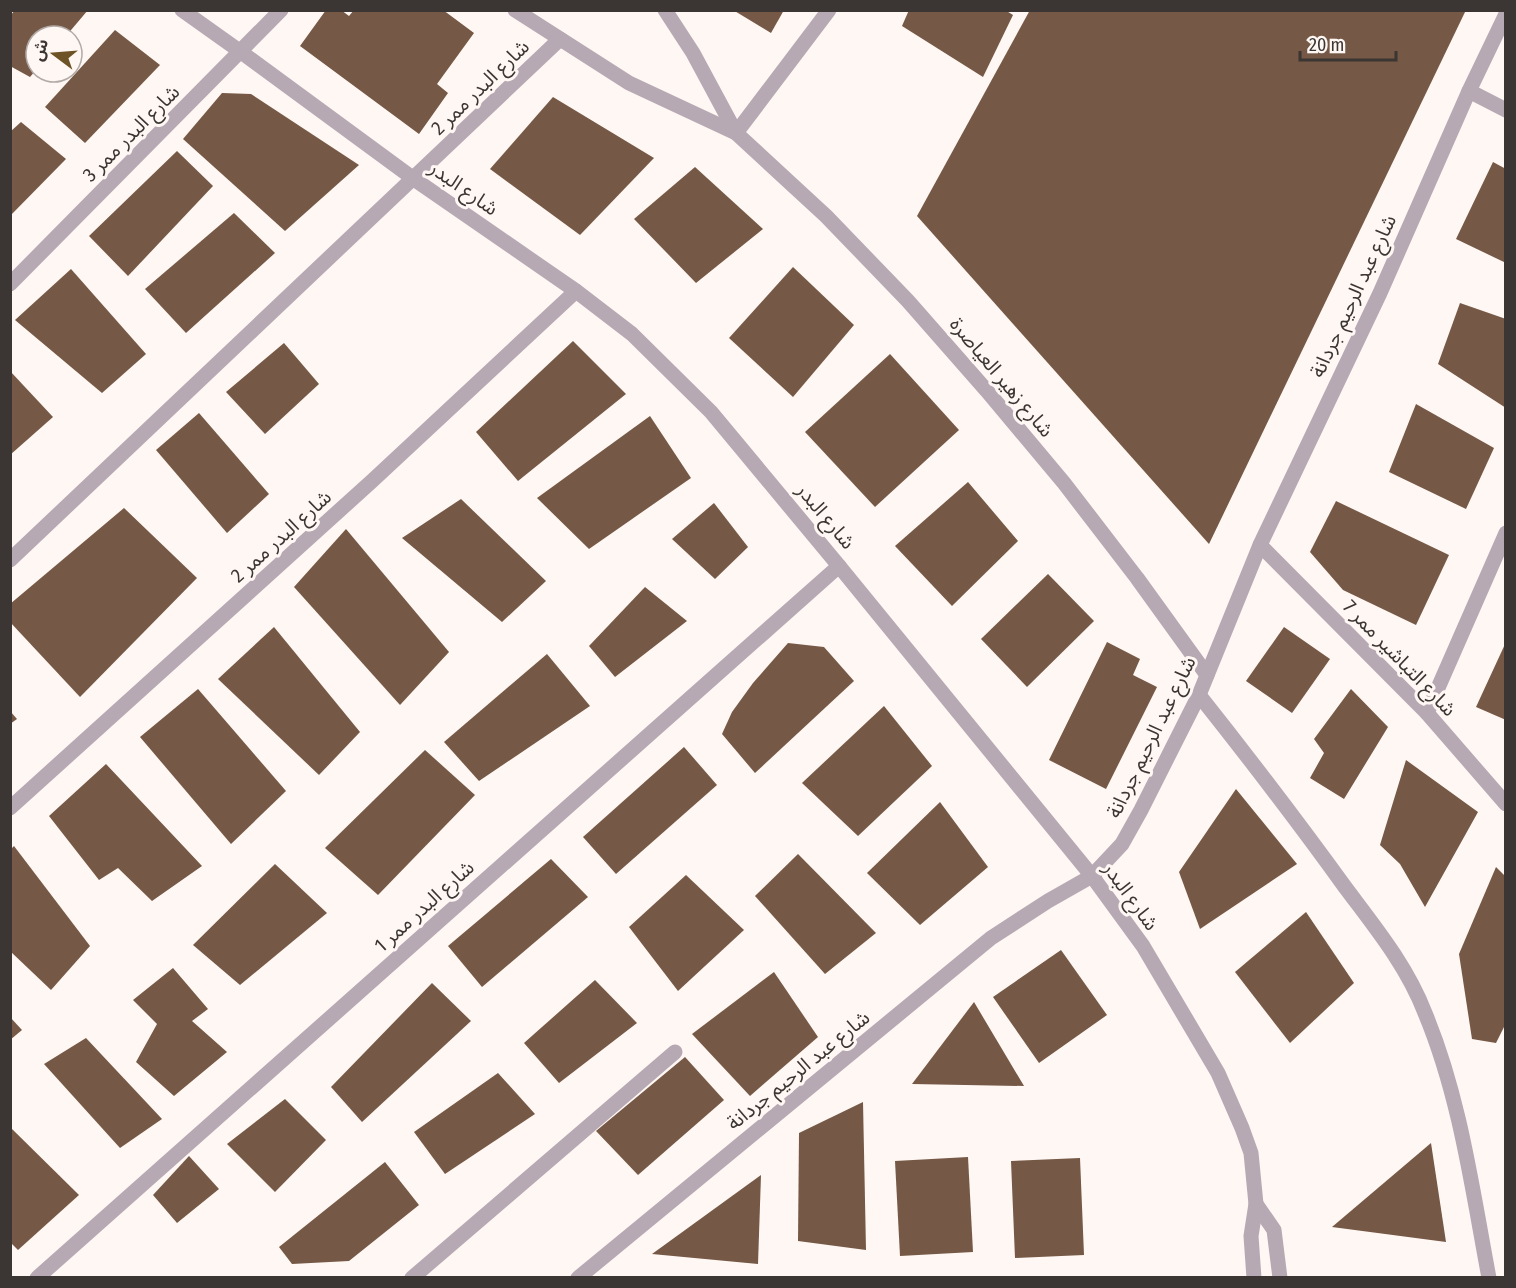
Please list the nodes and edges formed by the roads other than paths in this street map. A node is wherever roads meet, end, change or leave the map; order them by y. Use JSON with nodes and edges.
{"nodes":[{"id":1,"x":182,"y":10,"type":"edge"},
{"id":2,"x":281,"y":10,"type":"edge"},
{"id":3,"x":515,"y":10,"type":"edge"},
{"id":4,"x":665,"y":10,"type":"edge"},
{"id":5,"x":829,"y":10,"type":"edge"},
{"id":6,"x":1506,"y":14,"type":"edge"},
{"id":7,"x":560,"y":39,"type":"junction"},
{"id":8,"x":241,"y":52,"type":"junction"},
{"id":9,"x":1469,"y":91,"type":"junction"},
{"id":10,"x":1506,"y":110,"type":"edge"},
{"id":11,"x":736,"y":133,"type":"junction"},
{"id":12,"x":414,"y":179,"type":"junction"},
{"id":13,"x":10,"y":284,"type":"edge"},
{"id":14,"x":576,"y":291,"type":"junction"},
{"id":15,"x":1506,"y":533,"type":"edge"},
{"id":16,"x":1260,"y":546,"type":"junction"},
{"id":17,"x":10,"y":560,"type":"edge"},
{"id":18,"x":839,"y":566,"type":"junction"},
{"id":19,"x":1207,"y":675,"type":"junction"},
{"id":20,"x":1199,"y":695,"type":"junction"},
{"id":21,"x":1427,"y":714,"type":"junction"},
{"id":22,"x":1506,"y":804,"type":"edge"},
{"id":23,"x":10,"y":808,"type":"edge"},
{"id":24,"x":1092,"y":876,"type":"junction"},
{"id":25,"x":675,"y":1052,"type":"dead end"},
{"id":26,"x":1256,"y":1204,"type":"junction"},
{"id":27,"x":37,"y":1278,"type":"edge"},
{"id":28,"x":412,"y":1278,"type":"edge"},
{"id":29,"x":578,"y":1278,"type":"edge"},
{"id":30,"x":1254,"y":1278,"type":"edge"},
{"id":31,"x":1280,"y":1278,"type":"edge"},
{"id":32,"x":1489,"y":1278,"type":"edge"}],
"edges":[{"from":1,"to":8,"type":"street","name":"شارع البدر"},
{"from":2,"to":8,"type":"street","name":"شارع البدر ممر 3"},
{"from":3,"to":7,"type":"street","name":"شارع زهير العياصرة"},
{"from":4,"to":11,"type":"street","name":"شارع زهير العياصرة"},
{"from":5,"to":11,"type":"street"},
{"from":6,"to":9,"type":"street","name":"شارع عبد الرحيم جردانة"},
{"from":7,"to":11,"type":"street","name":"شارع زهير العياصرة"},
{"from":7,"to":12,"type":"street","name":"شارع البدر ممر 2"},
{"from":8,"to":12,"type":"street","name":"شارع البدر"},
{"from":8,"to":13,"type":"street","name":"شارع البدر ممر 3"},
{"from":9,"to":10,"type":"street"},
{"from":9,"to":16,"type":"street","name":"شارع عبد الرحيم جردانة"},
{"from":11,"to":19,"type":"street","name":"شارع زهير العياصرة"},
{"from":12,"to":14,"type":"street","name":"شارع البدر"},
{"from":12,"to":17,"type":"street","name":"شارع البدر ممر 2"},
{"from":14,"to":18,"type":"street","name":"شارع البدر"},
{"from":14,"to":23,"type":"street","name":"شارع البدر ممر 2"},
{"from":15,"to":21,"type":"street"},
{"from":16,"to":19,"type":"street","name":"شارع عبد الرحيم جردانة"},
{"from":16,"to":21,"type":"street","name":"شارع التباشير ممر 7"},
{"from":18,"to":24,"type":"street","name":"شارع البدر"},
{"from":18,"to":27,"type":"street","name":"شارع البدر ممر 1"},
{"from":19,"to":20,"type":"street","name":"شارع عبد الرحيم جردانة"},
{"from":20,"to":24,"type":"street","name":"شارع عبد الرحيم جردانة"},
{"from":20,"to":32,"type":"street"},
{"from":21,"to":22,"type":"street","name":"شارع التباشير ممر 7"},
{"from":24,"to":26,"type":"street","name":"شارع البدر"},
{"from":24,"to":29,"type":"street","name":"شارع عبد الرحيم جردانة"},
{"from":25,"to":28,"type":"street"},
{"from":26,"to":30,"type":"street","name":"شارع البدر"},
{"from":26,"to":31,"type":"street","name":"شارع البدر"}]}
